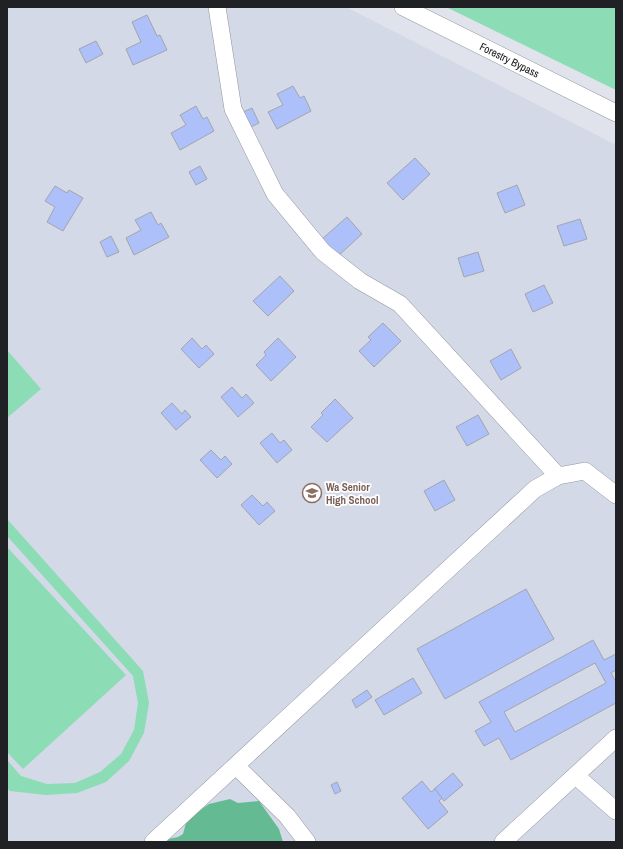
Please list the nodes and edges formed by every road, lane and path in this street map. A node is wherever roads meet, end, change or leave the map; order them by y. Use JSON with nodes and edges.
{"nodes":[{"id":1,"x":217,"y":7,"type":"edge"},
{"id":2,"x":402,"y":7,"type":"edge"},
{"id":3,"x":616,"y":113,"type":"edge"},
{"id":4,"x":558,"y":476,"type":"junction"},
{"id":5,"x":616,"y":495,"type":"edge"},
{"id":6,"x":616,"y":738,"type":"edge"},
{"id":7,"x":236,"y":766,"type":"junction"},
{"id":8,"x":576,"y":776,"type":"junction"},
{"id":9,"x":616,"y":811,"type":"edge"},
{"id":10,"x":153,"y":842,"type":"edge"},
{"id":11,"x":307,"y":842,"type":"edge"},
{"id":12,"x":503,"y":842,"type":"edge"}],
"edges":[{"from":1,"to":4,"type":"street"},
{"from":2,"to":3,"type":"street","name":"Forestry Bypass"},
{"from":4,"to":5,"type":"street"},
{"from":4,"to":7,"type":"street"},
{"from":6,"to":8,"type":"street"},
{"from":7,"to":10,"type":"street"},
{"from":7,"to":11,"type":"street"},
{"from":8,"to":9,"type":"street"},
{"from":8,"to":12,"type":"street"}]}
